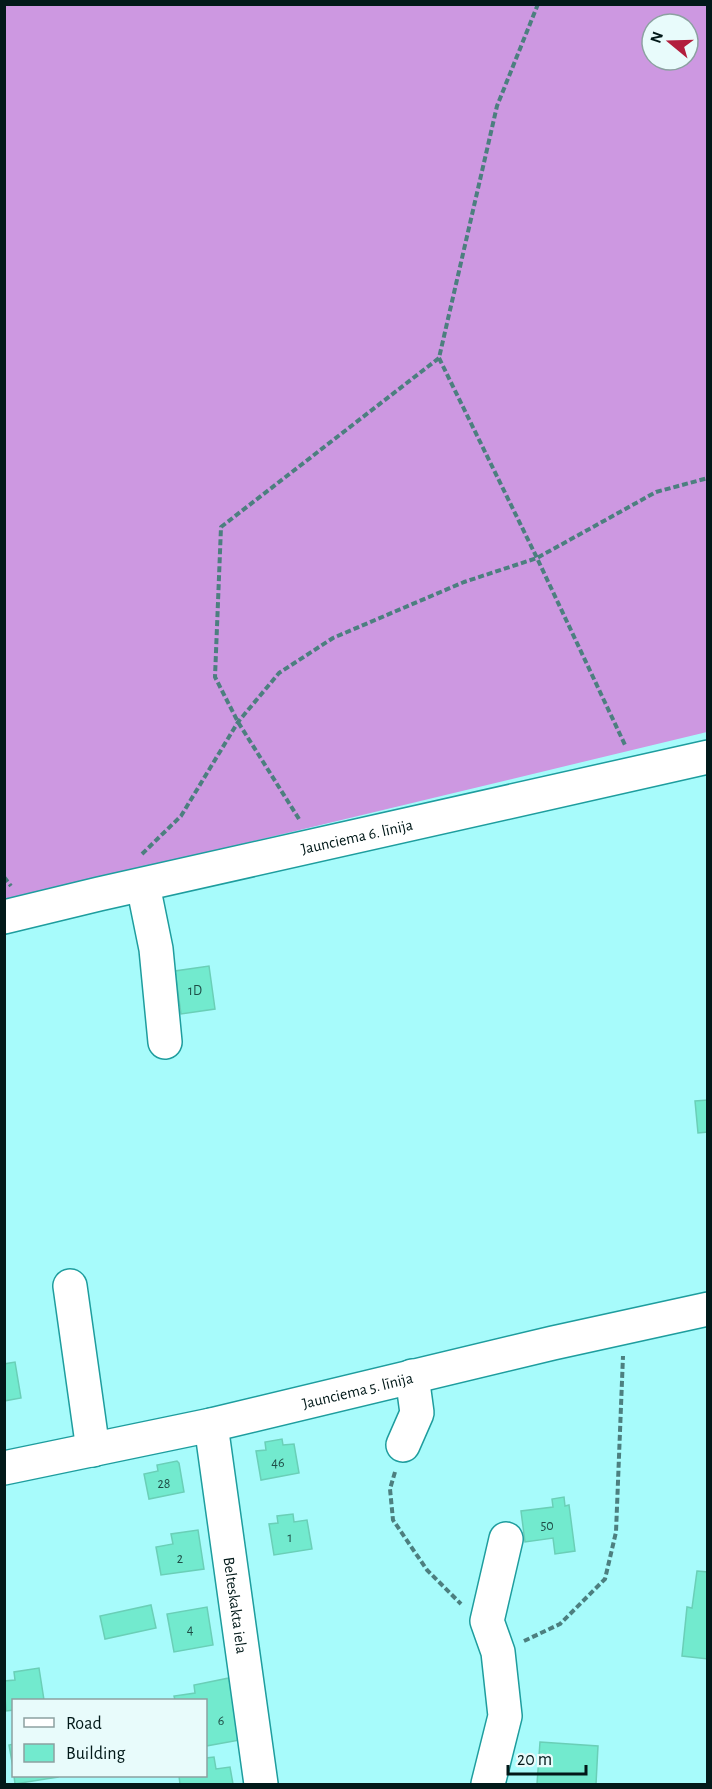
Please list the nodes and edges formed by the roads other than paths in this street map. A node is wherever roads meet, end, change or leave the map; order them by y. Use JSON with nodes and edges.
{"nodes":[{"id":1,"x":708,"y":757,"type":"edge"},
{"id":2,"x":142,"y":870,"type":"junction"},
{"id":3,"x":4,"y":917,"type":"edge"},
{"id":4,"x":165,"y":1042,"type":"dead end"},
{"id":5,"x":70,"y":1286,"type":"dead end"},
{"id":6,"x":708,"y":1309,"type":"edge"},
{"id":7,"x":412,"y":1376,"type":"junction"},
{"id":8,"x":211,"y":1425,"type":"junction"},
{"id":9,"x":403,"y":1446,"type":"road end"},
{"id":10,"x":93,"y":1450,"type":"junction"},
{"id":11,"x":4,"y":1468,"type":"edge"},
{"id":12,"x":506,"y":1539,"type":"dead end"},
{"id":13,"x":261,"y":1785,"type":"edge"},
{"id":14,"x":488,"y":1785,"type":"edge"}],
"edges":[{"from":1,"to":2,"type":"street","name":"Jaunciema 6. līnija"},
{"from":2,"to":3,"type":"street","name":"Jaunciema 6. līnija"},
{"from":2,"to":4,"type":"street"},
{"from":5,"to":10,"type":"street"},
{"from":6,"to":7,"type":"street","name":"Jaunciema 5. līnija"},
{"from":7,"to":8,"type":"street","name":"Jaunciema 5. līnija"},
{"from":7,"to":9,"type":"street"},
{"from":8,"to":10,"type":"street","name":"Jaunciema 5. līnija"},
{"from":8,"to":13,"type":"street","name":"Belteskakta iela"},
{"from":10,"to":11,"type":"street","name":"Jaunciema 5. līnija"},
{"from":12,"to":14,"type":"street"}]}
